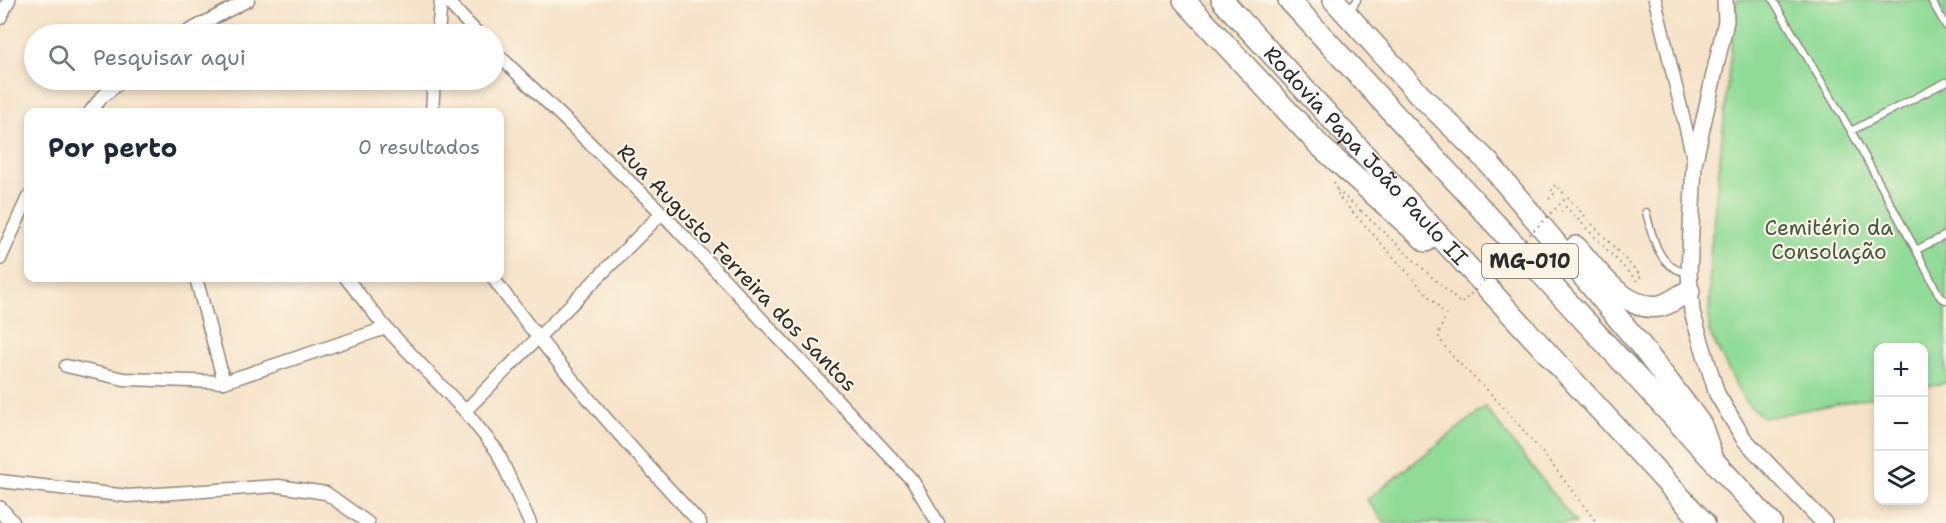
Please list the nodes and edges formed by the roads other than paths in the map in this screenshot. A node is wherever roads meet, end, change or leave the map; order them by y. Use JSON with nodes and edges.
{"nodes":[{"id":1,"x":9,"y":0,"type":"edge"},
{"id":2,"x":248,"y":0,"type":"edge"},
{"id":3,"x":441,"y":0,"type":"edge"},
{"id":4,"x":446,"y":0,"type":"edge"},
{"id":5,"x":1184,"y":0,"type":"edge"},
{"id":6,"x":1222,"y":0,"type":"edge"},
{"id":7,"x":1288,"y":0,"type":"edge"},
{"id":8,"x":1655,"y":0,"type":"edge"},
{"id":9,"x":1725,"y":0,"type":"edge"},
{"id":10,"x":1773,"y":0,"type":"edge"},
{"id":11,"x":1931,"y":0,"type":"edge"},
{"id":12,"x":1346,"y":5,"type":"edge"},
{"id":13,"x":0,"y":18,"type":"edge"},
{"id":14,"x":202,"y":24,"type":"edge"},
{"id":15,"x":439,"y":24,"type":"edge"},
{"id":16,"x":469,"y":24,"type":"edge"},
{"id":17,"x":1946,"y":26,"type":"edge"},
{"id":18,"x":504,"y":61,"type":"edge"},
{"id":19,"x":1946,"y":82,"type":"edge"},
{"id":20,"x":111,"y":90,"type":"edge"},
{"id":21,"x":433,"y":90,"type":"edge"},
{"id":22,"x":93,"y":108,"type":"edge"},
{"id":23,"x":432,"y":108,"type":"edge"},
{"id":24,"x":1851,"y":131,"type":"junction"},
{"id":25,"x":1487,"y":161,"type":"junction"},
{"id":26,"x":1694,"y":164,"type":"junction"},
{"id":27,"x":24,"y":206,"type":"edge"},
{"id":28,"x":1646,"y":212,"type":"dead end"},
{"id":29,"x":662,"y":213,"type":"junction"},
{"id":30,"x":1946,"y":235,"type":"edge"},
{"id":31,"x":1916,"y":250,"type":"junction"},
{"id":32,"x":0,"y":259,"type":"edge"},
{"id":33,"x":197,"y":282,"type":"edge"},
{"id":34,"x":349,"y":282,"type":"edge"},
{"id":35,"x":496,"y":282,"type":"edge"},
{"id":36,"x":1689,"y":282,"type":"junction"},
{"id":37,"x":1946,"y":300,"type":"edge"},
{"id":38,"x":1518,"y":322,"type":"junction"},
{"id":39,"x":386,"y":328,"type":"junction"},
{"id":40,"x":537,"y":339,"type":"junction"},
{"id":41,"x":66,"y":366,"type":"dead end"},
{"id":42,"x":224,"y":382,"type":"junction"},
{"id":43,"x":465,"y":411,"type":"junction"},
{"id":44,"x":1714,"y":460,"type":"junction"},
{"id":45,"x":0,"y":481,"type":"edge"},
{"id":46,"x":0,"y":509,"type":"edge"},
{"id":47,"x":12,"y":523,"type":"edge"},
{"id":48,"x":368,"y":523,"type":"edge"},
{"id":49,"x":530,"y":523,"type":"edge"},
{"id":50,"x":700,"y":523,"type":"edge"},
{"id":51,"x":938,"y":523,"type":"edge"},
{"id":52,"x":1704,"y":523,"type":"edge"},
{"id":53,"x":1771,"y":523,"type":"edge"},
{"id":54,"x":1824,"y":523,"type":"edge"}],
"edges":[{"from":1,"to":13,"type":"street"},
{"from":2,"to":14,"type":"street"},
{"from":3,"to":15,"type":"street"},
{"from":4,"to":16,"type":"street"},
{"from":5,"to":38,"type":"highway"},
{"from":6,"to":38,"type":"highway","name":"Rodovia Papa João Paulo II","number":"MG-010"},
{"from":7,"to":44,"type":"highway","number":"MG-010"},
{"from":8,"to":26,"type":"street"},
{"from":9,"to":26,"type":"street"},
{"from":10,"to":24,"type":"lane"},
{"from":11,"to":17,"type":"lane"},
{"from":12,"to":25,"type":"highway"},
{"from":18,"to":29,"type":"street","name":"Rua Augusto Ferreira dos Santos"},
{"from":19,"to":24,"type":"lane"},
{"from":20,"to":22,"type":"street"},
{"from":21,"to":23,"type":"street"},
{"from":24,"to":31,"type":"lane"},
{"from":25,"to":36,"type":"highway"},
{"from":25,"to":44,"type":"highway"},
{"from":26,"to":36,"type":"street"},
{"from":27,"to":32,"type":"street"},
{"from":28,"to":36,"type":"lane"},
{"from":29,"to":40,"type":"street"},
{"from":29,"to":51,"type":"street","name":"Rua Augusto Ferreira dos Santos"},
{"from":30,"to":31,"type":"lane"},
{"from":31,"to":37,"type":"lane"},
{"from":33,"to":42,"type":"street"},
{"from":34,"to":39,"type":"street"},
{"from":35,"to":40,"type":"street"},
{"from":36,"to":54,"type":"street"},
{"from":38,"to":52,"type":"highway","name":"Rodovia Papa João Paulo II","number":"MG-010"},
{"from":39,"to":42,"type":"street"},
{"from":39,"to":43,"type":"street"},
{"from":40,"to":43,"type":"street"},
{"from":40,"to":50,"type":"street"},
{"from":41,"to":42,"type":"street"},
{"from":43,"to":49,"type":"street"},
{"from":44,"to":53,"type":"highway","number":"MG-010"},
{"from":45,"to":48,"type":"street"},
{"from":46,"to":47,"type":"street"}]}
